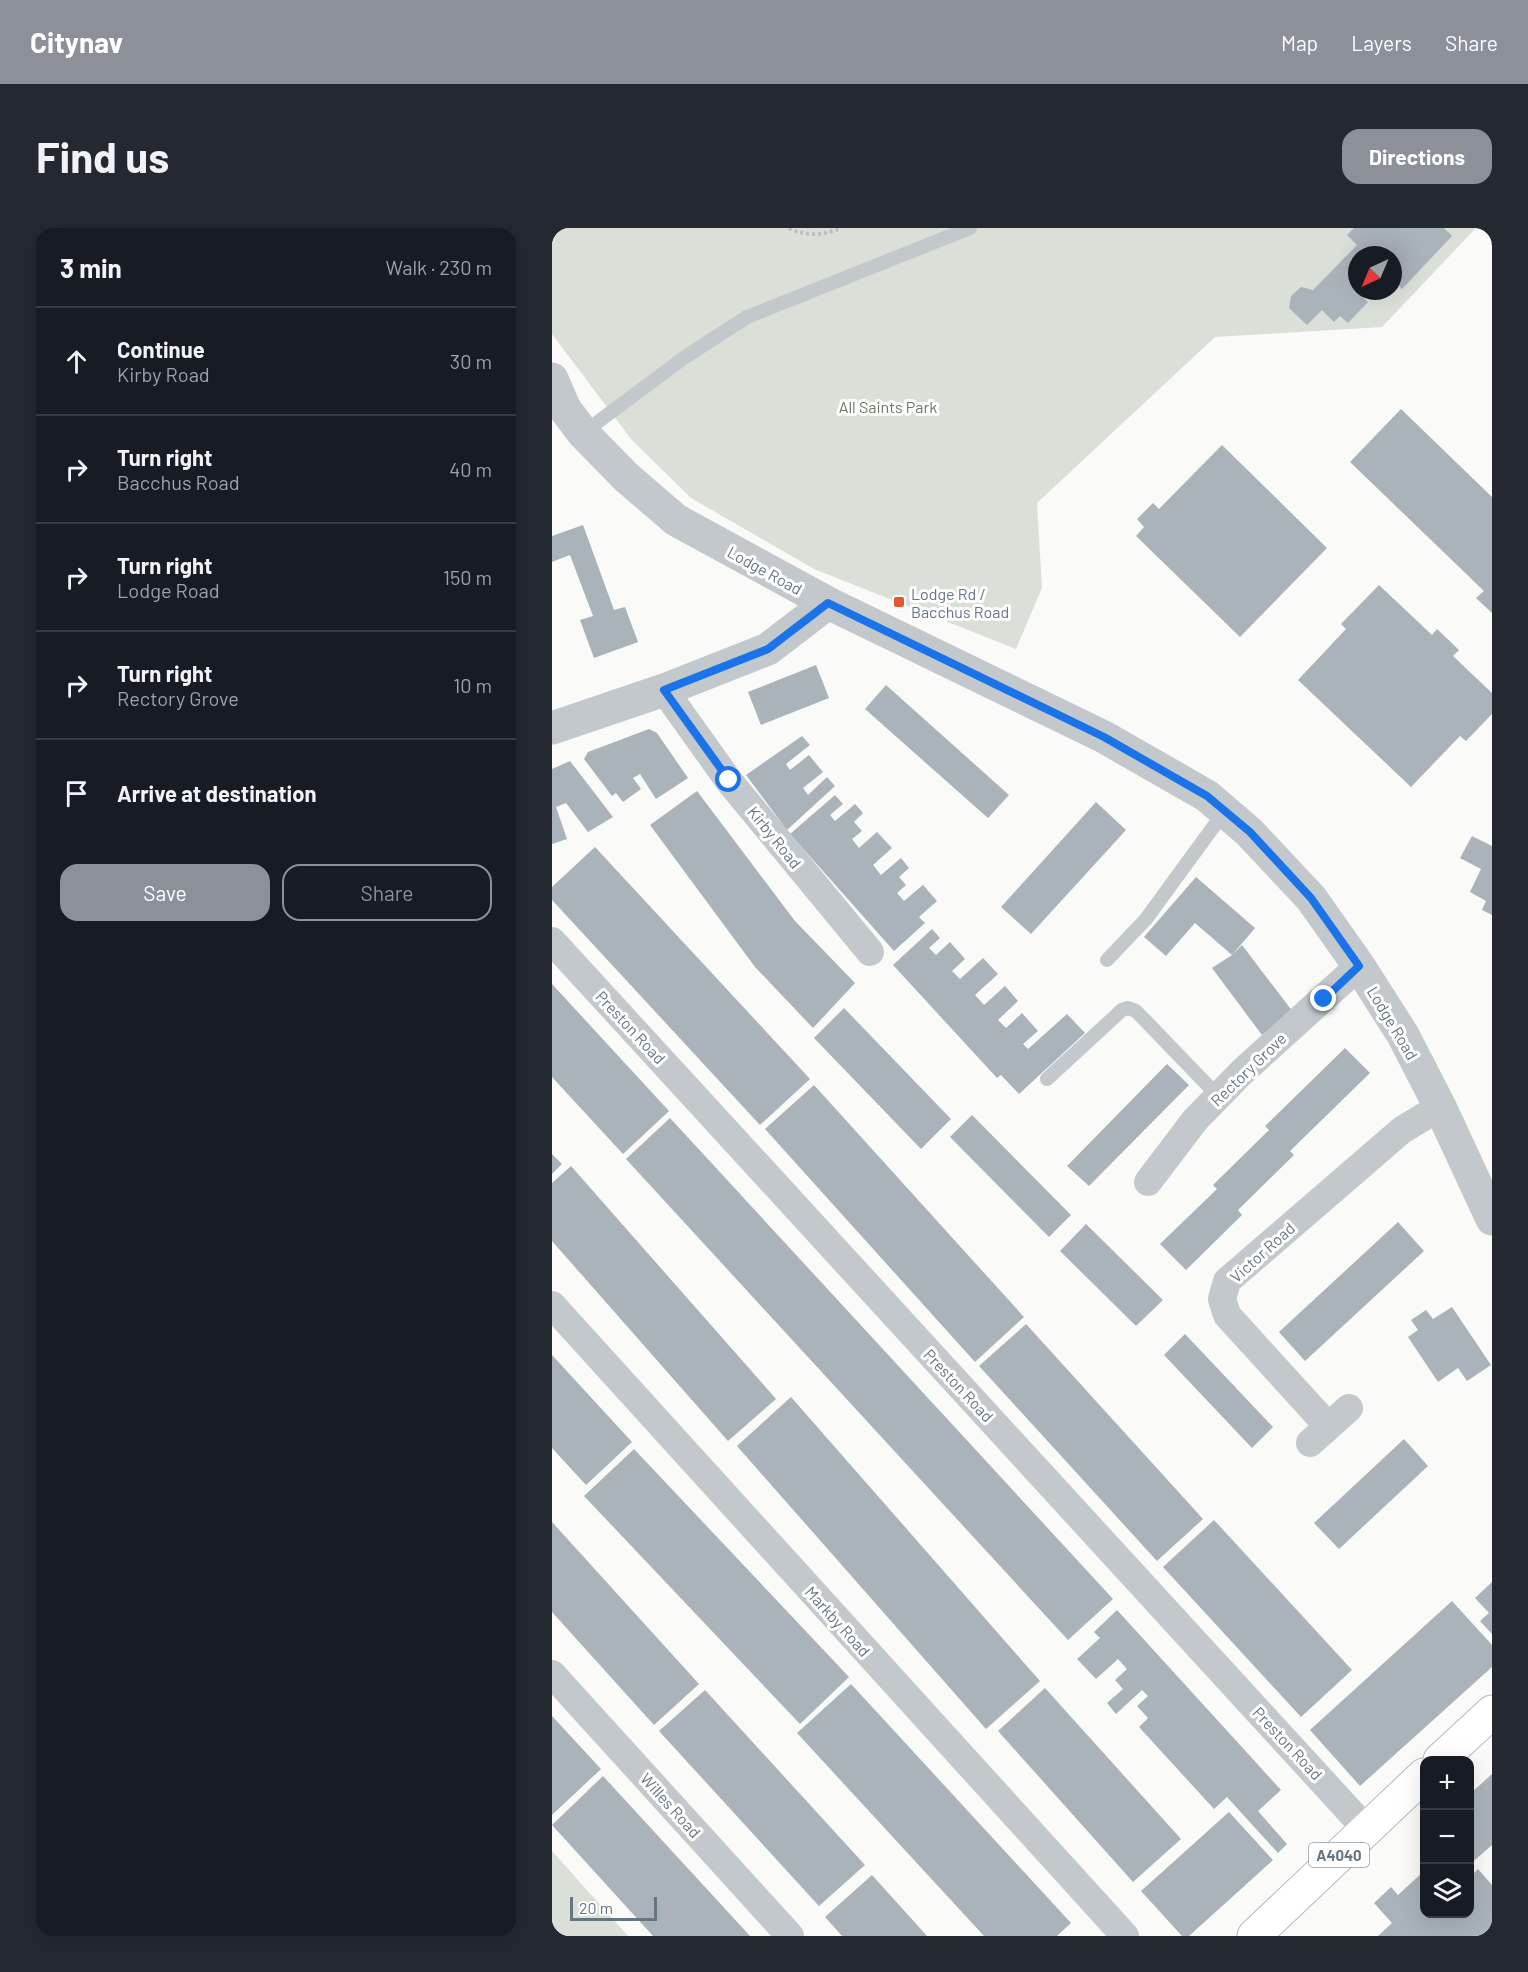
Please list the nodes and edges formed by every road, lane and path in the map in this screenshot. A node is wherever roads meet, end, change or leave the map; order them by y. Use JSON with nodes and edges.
{"nodes":[{"id":1,"x":789,"y":228,"type":"edge"},
{"id":2,"x":841,"y":228,"type":"edge"},
{"id":3,"x":970,"y":228,"type":"edge"},
{"id":4,"x":552,"y":380,"type":"edge"},
{"id":5,"x":583,"y":433,"type":"junction"},
{"id":6,"x":828,"y":603,"type":"junction"},
{"id":7,"x":664,"y":690,"type":"junction"},
{"id":8,"x":552,"y":728,"type":"edge"},
{"id":9,"x":1225,"y":811,"type":"junction"},
{"id":10,"x":552,"y":941,"type":"edge"},
{"id":11,"x":870,"y":952,"type":"dead end"},
{"id":12,"x":1107,"y":960,"type":"dead end"},
{"id":13,"x":1359,"y":966,"type":"junction"},
{"id":14,"x":1047,"y":1079,"type":"dead end"},
{"id":15,"x":1218,"y":1096,"type":"junction"},
{"id":16,"x":1440,"y":1107,"type":"junction"},
{"id":17,"x":1148,"y":1182,"type":"dead end"},
{"id":18,"x":1492,"y":1219,"type":"edge"},
{"id":19,"x":552,"y":1305,"type":"edge"},
{"id":20,"x":1329,"y":1426,"type":"dead end"},
{"id":21,"x":552,"y":1674,"type":"edge"},
{"id":22,"x":1492,"y":1712,"type":"edge"},
{"id":23,"x":1445,"y":1756,"type":"edge"},
{"id":24,"x":1420,"y":1780,"type":"edge"},
{"id":25,"x":1366,"y":1829,"type":"junction"},
{"id":26,"x":790,"y":1936,"type":"edge"},
{"id":27,"x":1125,"y":1936,"type":"edge"},
{"id":28,"x":1254,"y":1936,"type":"edge"}],
"edges":[{"from":1,"to":2,"type":"path"},
{"from":3,"to":5,"type":"lane"},
{"from":4,"to":5,"type":"street","name":"Lodge Road"},
{"from":5,"to":6,"type":"street","name":"Lodge Road"},
{"from":6,"to":7,"type":"street"},
{"from":6,"to":9,"type":"street","name":"Lodge Road"},
{"from":7,"to":8,"type":"street"},
{"from":7,"to":11,"type":"street","name":"Kirby Road"},
{"from":9,"to":12,"type":"lane"},
{"from":9,"to":13,"type":"street","name":"Lodge Road"},
{"from":10,"to":25,"type":"street","name":"Preston Road"},
{"from":13,"to":15,"type":"street","name":"Rectory Grove"},
{"from":13,"to":16,"type":"street","name":"Lodge Road"},
{"from":14,"to":15,"type":"lane"},
{"from":15,"to":17,"type":"street","name":"Rectory Grove"},
{"from":16,"to":18,"type":"street","name":"Lodge Road"},
{"from":16,"to":20,"type":"street","name":"Victor Road"},
{"from":19,"to":27,"type":"street","name":"Markby Road"},
{"from":21,"to":26,"type":"street","name":"Willes Road"},
{"from":22,"to":23,"type":"main road"},
{"from":24,"to":25,"type":"main road","number":"A4040"},
{"from":25,"to":28,"type":"main road","number":"A4040"}]}
